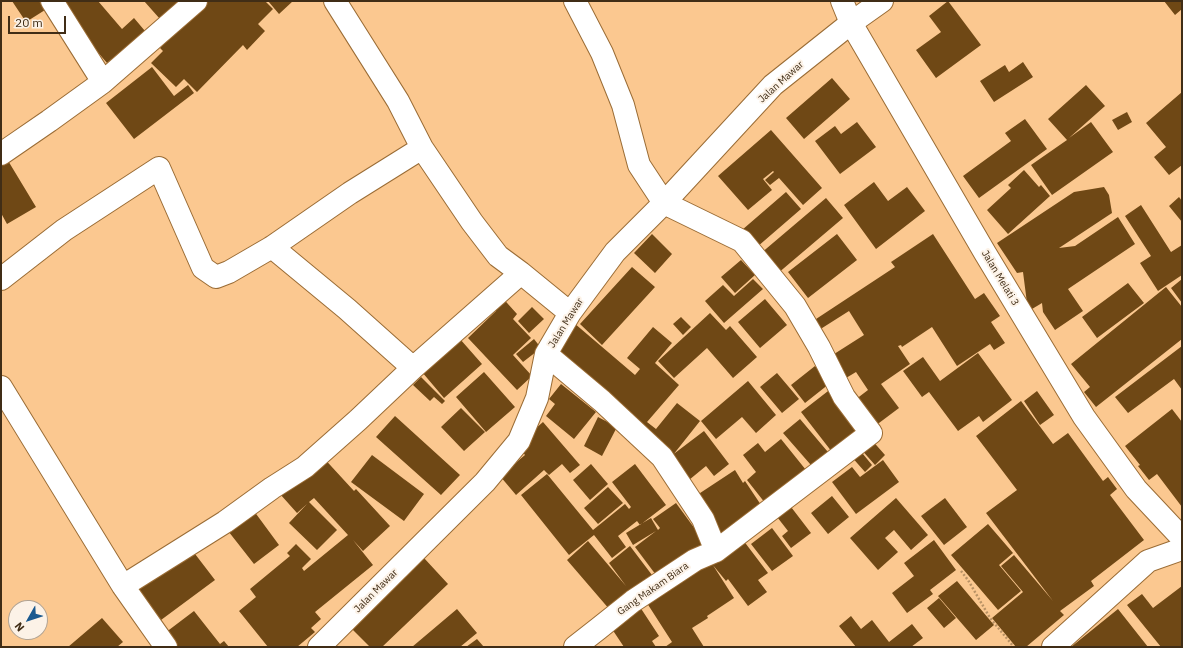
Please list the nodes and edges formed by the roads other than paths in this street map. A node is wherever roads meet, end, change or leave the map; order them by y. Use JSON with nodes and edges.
{"nodes":[{"id":1,"x":52,"y":1,"type":"edge"},
{"id":2,"x":196,"y":1,"type":"edge"},
{"id":3,"x":335,"y":1,"type":"edge"},
{"id":4,"x":575,"y":1,"type":"edge"},
{"id":5,"x":842,"y":1,"type":"edge"},
{"id":6,"x":882,"y":1,"type":"edge"},
{"id":7,"x":851,"y":23,"type":"junction"},
{"id":8,"x":103,"y":82,"type":"junction"},
{"id":9,"x":422,"y":148,"type":"junction"},
{"id":10,"x":1,"y":154,"type":"edge"},
{"id":11,"x":664,"y":203,"type":"junction"},
{"id":12,"x":272,"y":247,"type":"junction"},
{"id":13,"x":521,"y":273,"type":"junction"},
{"id":14,"x":1,"y":279,"type":"edge"},
{"id":15,"x":570,"y":313,"type":"junction"},
{"id":16,"x":546,"y":354,"type":"junction"},
{"id":17,"x":413,"y":368,"type":"junction"},
{"id":18,"x":1,"y":387,"type":"edge"},
{"id":19,"x":1182,"y":538,"type":"edge"},
{"id":20,"x":1182,"y":549,"type":"edge"},
{"id":21,"x":716,"y":551,"type":"junction"},
{"id":22,"x":123,"y":586,"type":"junction"},
{"id":23,"x":166,"y":647,"type":"edge"},
{"id":24,"x":319,"y":647,"type":"edge"},
{"id":25,"x":575,"y":647,"type":"edge"},
{"id":26,"x":1053,"y":647,"type":"edge"}],
"edges":[{"from":1,"to":8,"type":"street"},
{"from":2,"to":8,"type":"street"},
{"from":3,"to":9,"type":"street"},
{"from":4,"to":11,"type":"street"},
{"from":5,"to":7,"type":"street","name":"Jalan Melati 3"},
{"from":6,"to":7,"type":"street","name":"Jalan Mawar"},
{"from":7,"to":11,"type":"street","name":"Jalan Mawar"},
{"from":7,"to":19,"type":"street","name":"Jalan Melati 3"},
{"from":8,"to":10,"type":"street"},
{"from":9,"to":12,"type":"street"},
{"from":9,"to":13,"type":"street"},
{"from":11,"to":15,"type":"street","name":"Jalan Mawar"},
{"from":11,"to":21,"type":"street","name":"Gang Makam Biara"},
{"from":12,"to":14,"type":"street"},
{"from":12,"to":17,"type":"street"},
{"from":13,"to":15,"type":"street"},
{"from":13,"to":17,"type":"street"},
{"from":15,"to":16,"type":"street","name":"Jalan Mawar"},
{"from":16,"to":21,"type":"street"},
{"from":16,"to":24,"type":"street","name":"Jalan Mawar"},
{"from":17,"to":22,"type":"street"},
{"from":18,"to":22,"type":"street"},
{"from":20,"to":26,"type":"street"},
{"from":21,"to":25,"type":"street","name":"Gang Makam Biara"},
{"from":22,"to":23,"type":"street"}]}
